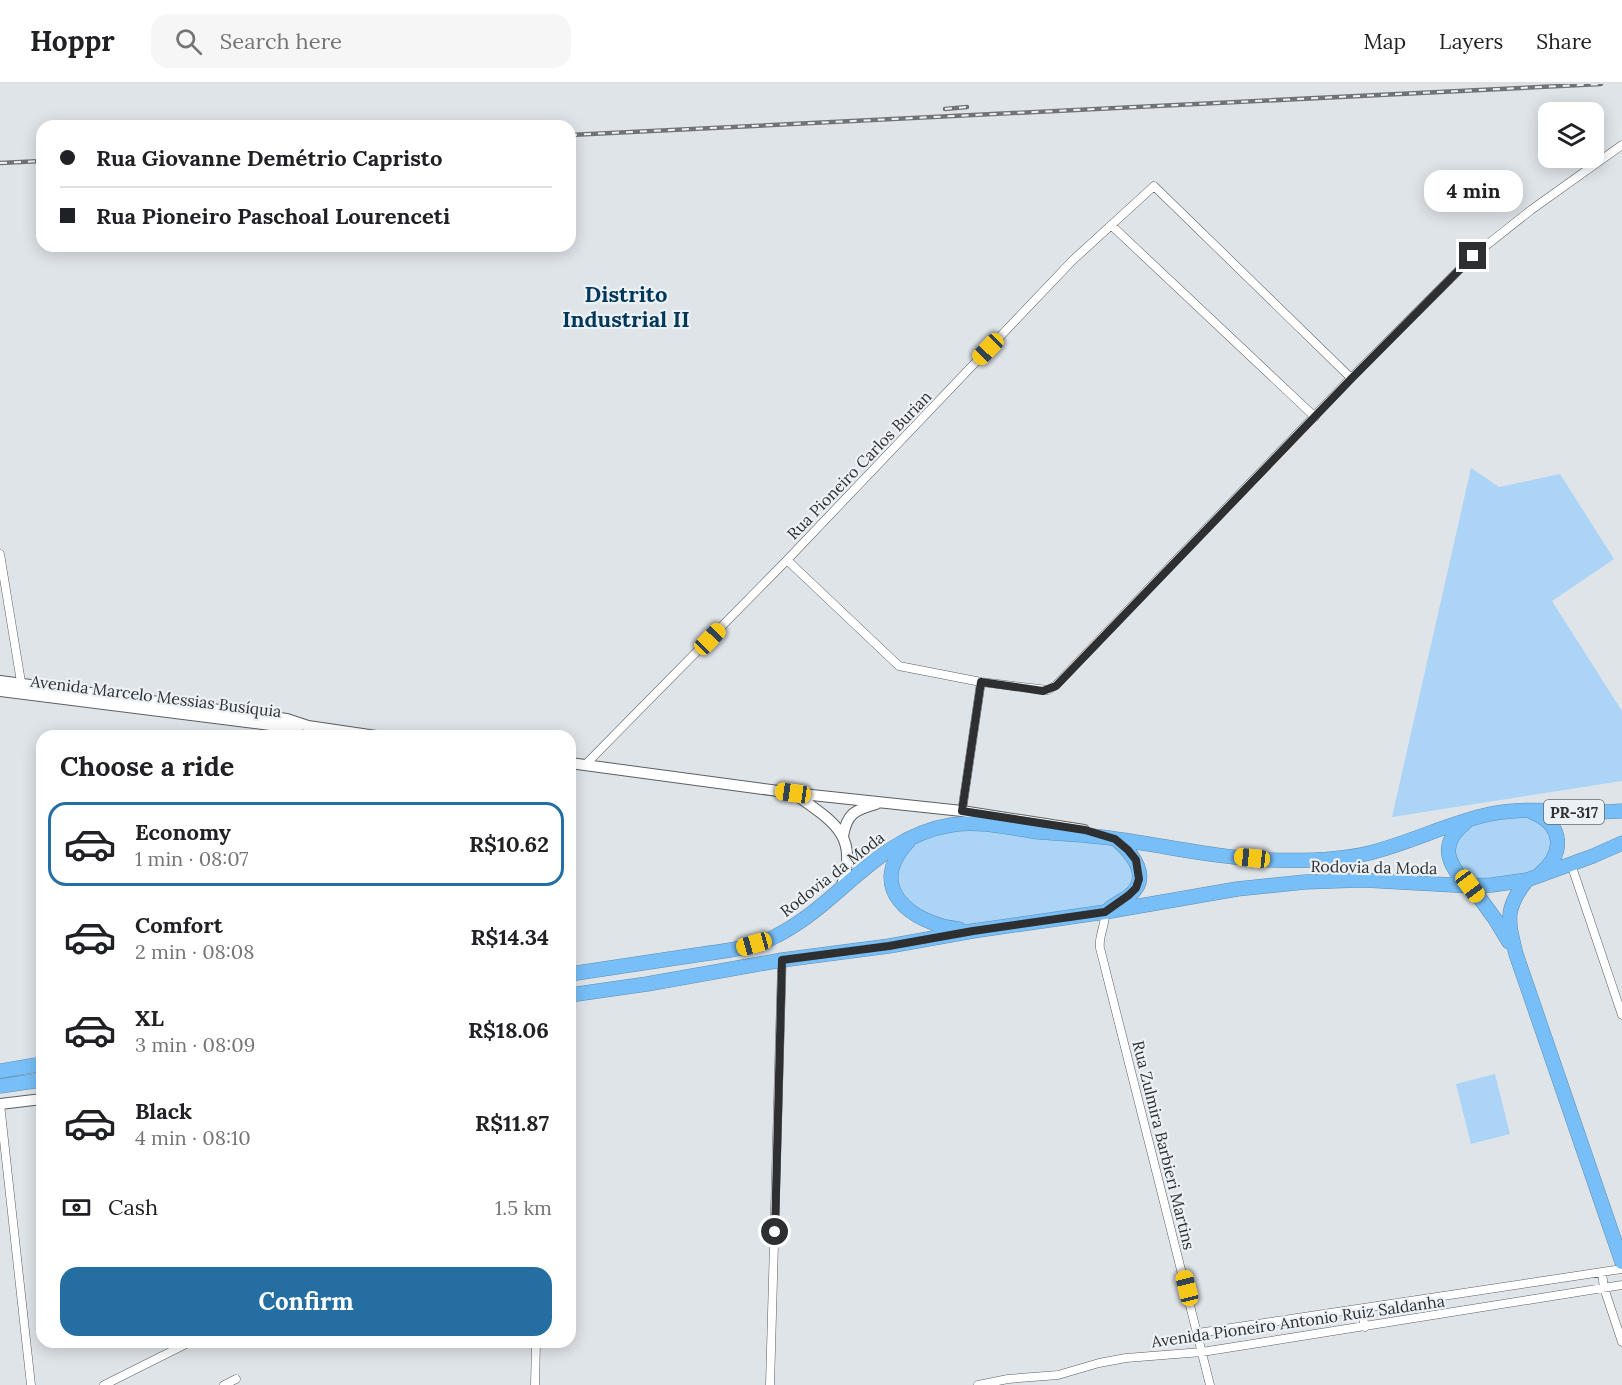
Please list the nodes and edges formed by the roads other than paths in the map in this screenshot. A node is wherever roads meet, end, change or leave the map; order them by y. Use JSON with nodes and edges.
{"nodes":[{"id":1,"x":1622,"y":145,"type":"edge"},
{"id":2,"x":1111,"y":225,"type":"junction"},
{"id":3,"x":1352,"y":378,"type":"junction"},
{"id":4,"x":1315,"y":417,"type":"junction"},
{"id":5,"x":0,"y":554,"type":"edge"},
{"id":6,"x":788,"y":560,"type":"junction"},
{"id":7,"x":0,"y":681,"type":"edge"},
{"id":8,"x":981,"y":682,"type":"junction"},
{"id":9,"x":22,"y":689,"type":"junction"},
{"id":10,"x":0,"y":691,"type":"edge"},
{"id":11,"x":336,"y":730,"type":"edge"},
{"id":12,"x":576,"y":764,"type":"edge"},
{"id":13,"x":585,"y":765,"type":"junction"},
{"id":14,"x":793,"y":793,"type":"junction"},
{"id":15,"x":882,"y":802,"type":"junction"},
{"id":16,"x":1526,"y":810,"type":"junction"},
{"id":17,"x":962,"y":811,"type":"junction"},
{"id":18,"x":1622,"y":811,"type":"edge"},
{"id":19,"x":1468,"y":819,"type":"junction"},
{"id":20,"x":916,"y":834,"type":"junction"},
{"id":21,"x":843,"y":836,"type":"junction"},
{"id":22,"x":1115,"y":839,"type":"junction"},
{"id":23,"x":1622,"y":843,"type":"edge"},
{"id":24,"x":1571,"y":864,"type":"junction"},
{"id":25,"x":1531,"y":878,"type":"junction"},
{"id":26,"x":1468,"y":886,"type":"junction"},
{"id":27,"x":841,"y":888,"type":"junction"},
{"id":28,"x":1105,"y":912,"type":"junction"},
{"id":29,"x":973,"y":931,"type":"junction"},
{"id":30,"x":1516,"y":954,"type":"junction"},
{"id":31,"x":782,"y":960,"type":"junction"},
{"id":32,"x":576,"y":973,"type":"edge"},
{"id":33,"x":576,"y":994,"type":"edge"},
{"id":34,"x":1622,"y":1015,"type":"edge"},
{"id":35,"x":36,"y":1065,"type":"edge"},
{"id":36,"x":0,"y":1071,"type":"edge"},
{"id":37,"x":36,"y":1081,"type":"edge"},
{"id":38,"x":0,"y":1086,"type":"edge"},
{"id":39,"x":36,"y":1100,"type":"edge"},
{"id":40,"x":0,"y":1104,"type":"edge"},
{"id":41,"x":1622,"y":1262,"type":"edge"},
{"id":42,"x":1622,"y":1269,"type":"edge"},
{"id":43,"x":1602,"y":1273,"type":"junction"},
{"id":44,"x":1622,"y":1285,"type":"edge"},
{"id":45,"x":1604,"y":1288,"type":"junction"},
{"id":46,"x":1361,"y":1309,"type":"junction"},
{"id":47,"x":1365,"y":1327,"type":"junction"},
{"id":48,"x":1198,"y":1333,"type":"junction"},
{"id":49,"x":1622,"y":1342,"type":"edge"},
{"id":50,"x":177,"y":1348,"type":"edge"},
{"id":51,"x":536,"y":1348,"type":"edge"},
{"id":52,"x":1202,"y":1352,"type":"junction"},
{"id":53,"x":236,"y":1379,"type":"dead end"},
{"id":54,"x":30,"y":1385,"type":"edge"},
{"id":55,"x":104,"y":1385,"type":"edge"},
{"id":56,"x":224,"y":1385,"type":"edge"},
{"id":57,"x":535,"y":1385,"type":"edge"},
{"id":58,"x":770,"y":1385,"type":"edge"},
{"id":59,"x":978,"y":1385,"type":"edge"},
{"id":60,"x":1210,"y":1385,"type":"edge"}],
"edges":[{"from":1,"to":3,"type":"street"},
{"from":2,"to":3,"type":"street","name":"Rua Pioneiro Carlos Burian"},
{"from":2,"to":4,"type":"street"},
{"from":2,"to":6,"type":"street","name":"Rua Pioneiro Carlos Burian"},
{"from":3,"to":4,"type":"street"},
{"from":4,"to":8,"type":"street"},
{"from":5,"to":9,"type":"street"},
{"from":6,"to":8,"type":"street"},
{"from":6,"to":13,"type":"street","name":"Rua Pioneiro Carlos Burian"},
{"from":7,"to":9,"type":"street"},
{"from":8,"to":17,"type":"street"},
{"from":9,"to":10,"type":"street","name":"Avenida Marcelo Messias Busíquia"},
{"from":9,"to":11,"type":"street","name":"Avenida Marcelo Messias Busíquia"},
{"from":12,"to":13,"type":"street"},
{"from":13,"to":14,"type":"street"},
{"from":14,"to":15,"type":"street"},
{"from":14,"to":21,"type":"street"},
{"from":15,"to":17,"type":"street"},
{"from":15,"to":21,"type":"street"},
{"from":16,"to":18,"type":"highway","number":"PR-317"},
{"from":16,"to":19,"type":"highway","number":"PR-317"},
{"from":16,"to":25,"type":"highway"},
{"from":17,"to":22,"type":"street"},
{"from":19,"to":22,"type":"highway","name":"Rodovia da Moda","number":"PR-317"},
{"from":19,"to":26,"type":"highway"},
{"from":20,"to":22,"type":"highway","name":"Rodovia da Moda","number":"PR-317"},
{"from":20,"to":27,"type":"highway","name":"Rodovia da Moda","number":"PR-317"},
{"from":20,"to":29,"type":"highway"},
{"from":21,"to":27,"type":"street"},
{"from":22,"to":28,"type":"highway"},
{"from":23,"to":24,"type":"highway"},
{"from":24,"to":25,"type":"highway"},
{"from":24,"to":34,"type":"street"},
{"from":25,"to":26,"type":"highway"},
{"from":25,"to":30,"type":"highway"},
{"from":26,"to":28,"type":"highway","name":"Rodovia da Moda"},
{"from":26,"to":30,"type":"highway"},
{"from":27,"to":32,"type":"highway","name":"Rodovia da Moda","number":"PR-317"},
{"from":28,"to":29,"type":"highway","name":"Rodovia da Moda"},
{"from":28,"to":48,"type":"street","name":"Rua Zulmira Barbieri Martins"},
{"from":29,"to":31,"type":"highway","name":"Rodovia da Moda"},
{"from":30,"to":41,"type":"highway"},
{"from":31,"to":33,"type":"highway","name":"Rodovia da Moda"},
{"from":31,"to":58,"type":"street"},
{"from":35,"to":36,"type":"highway"},
{"from":37,"to":38,"type":"highway"},
{"from":39,"to":40,"type":"street"},
{"from":40,"to":54,"type":"street"},
{"from":42,"to":43,"type":"street","name":"Avenida Pioneiro Antonio Ruiz Saldanha"},
{"from":43,"to":45,"type":"street"},
{"from":43,"to":46,"type":"street","name":"Avenida Pioneiro Antonio Ruiz Saldanha"},
{"from":44,"to":45,"type":"street","name":"Avenida Pioneiro Antonio Ruiz Saldanha"},
{"from":45,"to":47,"type":"street","name":"Avenida Pioneiro Antonio Ruiz Saldanha"},
{"from":45,"to":49,"type":"street"},
{"from":46,"to":47,"type":"street"},
{"from":46,"to":48,"type":"street","name":"Avenida Pioneiro Antonio Ruiz Saldanha"},
{"from":47,"to":52,"type":"street","name":"Avenida Pioneiro Antonio Ruiz Saldanha"},
{"from":48,"to":52,"type":"street","name":"Rua Zulmira Barbieri Martins"},
{"from":50,"to":55,"type":"street"},
{"from":51,"to":57,"type":"street"},
{"from":52,"to":59,"type":"street","name":"Avenida Pioneiro Antonio Ruiz Saldanha"},
{"from":52,"to":60,"type":"street","name":"Rua Zulmira Barbieri Martins"},
{"from":53,"to":56,"type":"street"}]}
